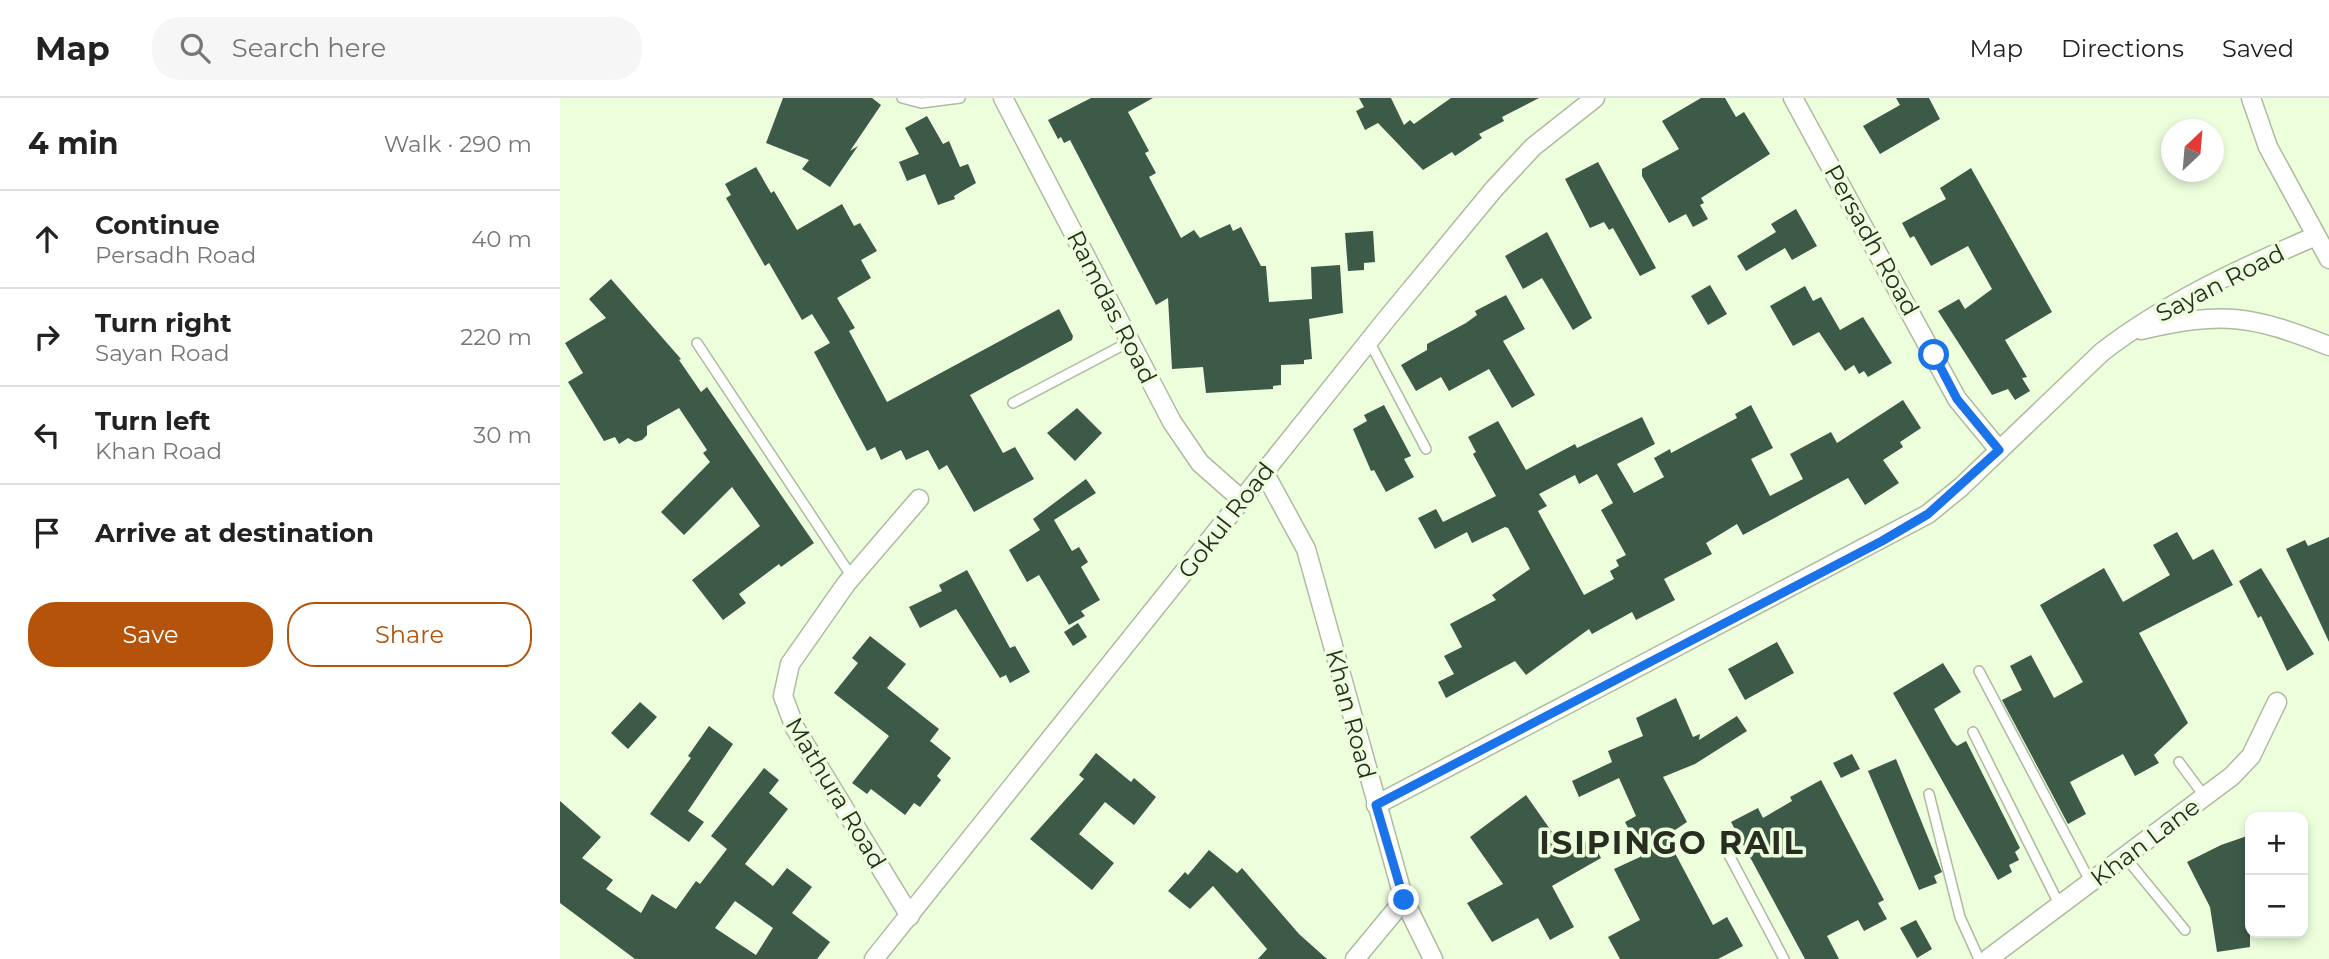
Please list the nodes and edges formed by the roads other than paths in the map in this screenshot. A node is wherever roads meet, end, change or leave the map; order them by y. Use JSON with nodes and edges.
{"nodes":[{"id":1,"x":902,"y":98,"type":"edge"},
{"id":2,"x":960,"y":98,"type":"edge"},
{"id":3,"x":1003,"y":98,"type":"edge"},
{"id":4,"x":1595,"y":98,"type":"edge"},
{"id":5,"x":1793,"y":98,"type":"edge"},
{"id":6,"x":2251,"y":98,"type":"edge"},
{"id":7,"x":2316,"y":236,"type":"junction"},
{"id":8,"x":2329,"y":259,"type":"edge"},
{"id":9,"x":2127,"y":333,"type":"junction"},
{"id":10,"x":1368,"y":341,"type":"junction"},
{"id":11,"x":1129,"y":342,"type":"junction"},
{"id":12,"x":697,"y":343,"type":"dead end"},
{"id":13,"x":2329,"y":346,"type":"edge"},
{"id":14,"x":1013,"y":403,"type":"dead end"},
{"id":15,"x":1426,"y":449,"type":"dead end"},
{"id":16,"x":1999,"y":450,"type":"junction"},
{"id":17,"x":1264,"y":472,"type":"junction"},
{"id":18,"x":919,"y":499,"type":"dead end"},
{"id":19,"x":1242,"y":500,"type":"junction"},
{"id":20,"x":852,"y":577,"type":"junction"},
{"id":21,"x":1979,"y":671,"type":"dead end"},
{"id":22,"x":2277,"y":702,"type":"dead end"},
{"id":23,"x":1973,"y":732,"type":"dead end"},
{"id":24,"x":2179,"y":762,"type":"dead end"},
{"id":25,"x":1929,"y":794,"type":"dead end"},
{"id":26,"x":2205,"y":797,"type":"junction"},
{"id":27,"x":1376,"y":805,"type":"junction"},
{"id":28,"x":1729,"y":855,"type":"dead end"},
{"id":29,"x":2125,"y":857,"type":"junction"},
{"id":30,"x":2091,"y":883,"type":"junction"},
{"id":31,"x":1404,"y":900,"type":"junction"},
{"id":32,"x":2060,"y":906,"type":"junction"},
{"id":33,"x":910,"y":916,"type":"junction"},
{"id":34,"x":2185,"y":930,"type":"dead end"},
{"id":35,"x":874,"y":959,"type":"edge"},
{"id":36,"x":1355,"y":959,"type":"edge"},
{"id":37,"x":1433,"y":959,"type":"edge"},
{"id":38,"x":1784,"y":959,"type":"edge"},
{"id":39,"x":1979,"y":959,"type":"edge"},
{"id":40,"x":1988,"y":959,"type":"edge"}],
"edges":[{"from":1,"to":2,"type":"lane"},
{"from":3,"to":11,"type":"street","name":"Ramdas Road"},
{"from":4,"to":10,"type":"street","name":"Gokul Road"},
{"from":5,"to":16,"type":"street","name":"Persadh Road"},
{"from":6,"to":7,"type":"street"},
{"from":7,"to":8,"type":"street"},
{"from":7,"to":9,"type":"street","name":"Sayan Road"},
{"from":9,"to":13,"type":"street","name":"Sayan Road"},
{"from":9,"to":16,"type":"street","name":"Sayan Road"},
{"from":10,"to":15,"type":"lane"},
{"from":10,"to":17,"type":"street","name":"Gokul Road"},
{"from":11,"to":14,"type":"lane"},
{"from":11,"to":19,"type":"street","name":"Ramdas Road"},
{"from":12,"to":20,"type":"lane"},
{"from":16,"to":27,"type":"street","name":"Sayan Road"},
{"from":17,"to":19,"type":"street","name":"Gokul Road"},
{"from":17,"to":27,"type":"street","name":"Khan Road"},
{"from":18,"to":20,"type":"street","name":"Mathura Road"},
{"from":19,"to":33,"type":"street","name":"Gokul Road"},
{"from":20,"to":33,"type":"street","name":"Mathura Road"},
{"from":21,"to":30,"type":"lane"},
{"from":22,"to":26,"type":"street","name":"Khan Lane"},
{"from":23,"to":32,"type":"lane"},
{"from":24,"to":26,"type":"lane"},
{"from":25,"to":39,"type":"lane"},
{"from":26,"to":29,"type":"street","name":"Khan Lane"},
{"from":27,"to":31,"type":"street","name":"Khan Road"},
{"from":28,"to":38,"type":"lane"},
{"from":29,"to":30,"type":"street","name":"Khan Lane"},
{"from":29,"to":34,"type":"lane"},
{"from":30,"to":32,"type":"street","name":"Khan Lane"},
{"from":31,"to":36,"type":"street"},
{"from":31,"to":37,"type":"street","name":"Khan Road"},
{"from":32,"to":40,"type":"street","name":"Khan Lane"},
{"from":33,"to":35,"type":"street","name":"Gokul Road"}]}
